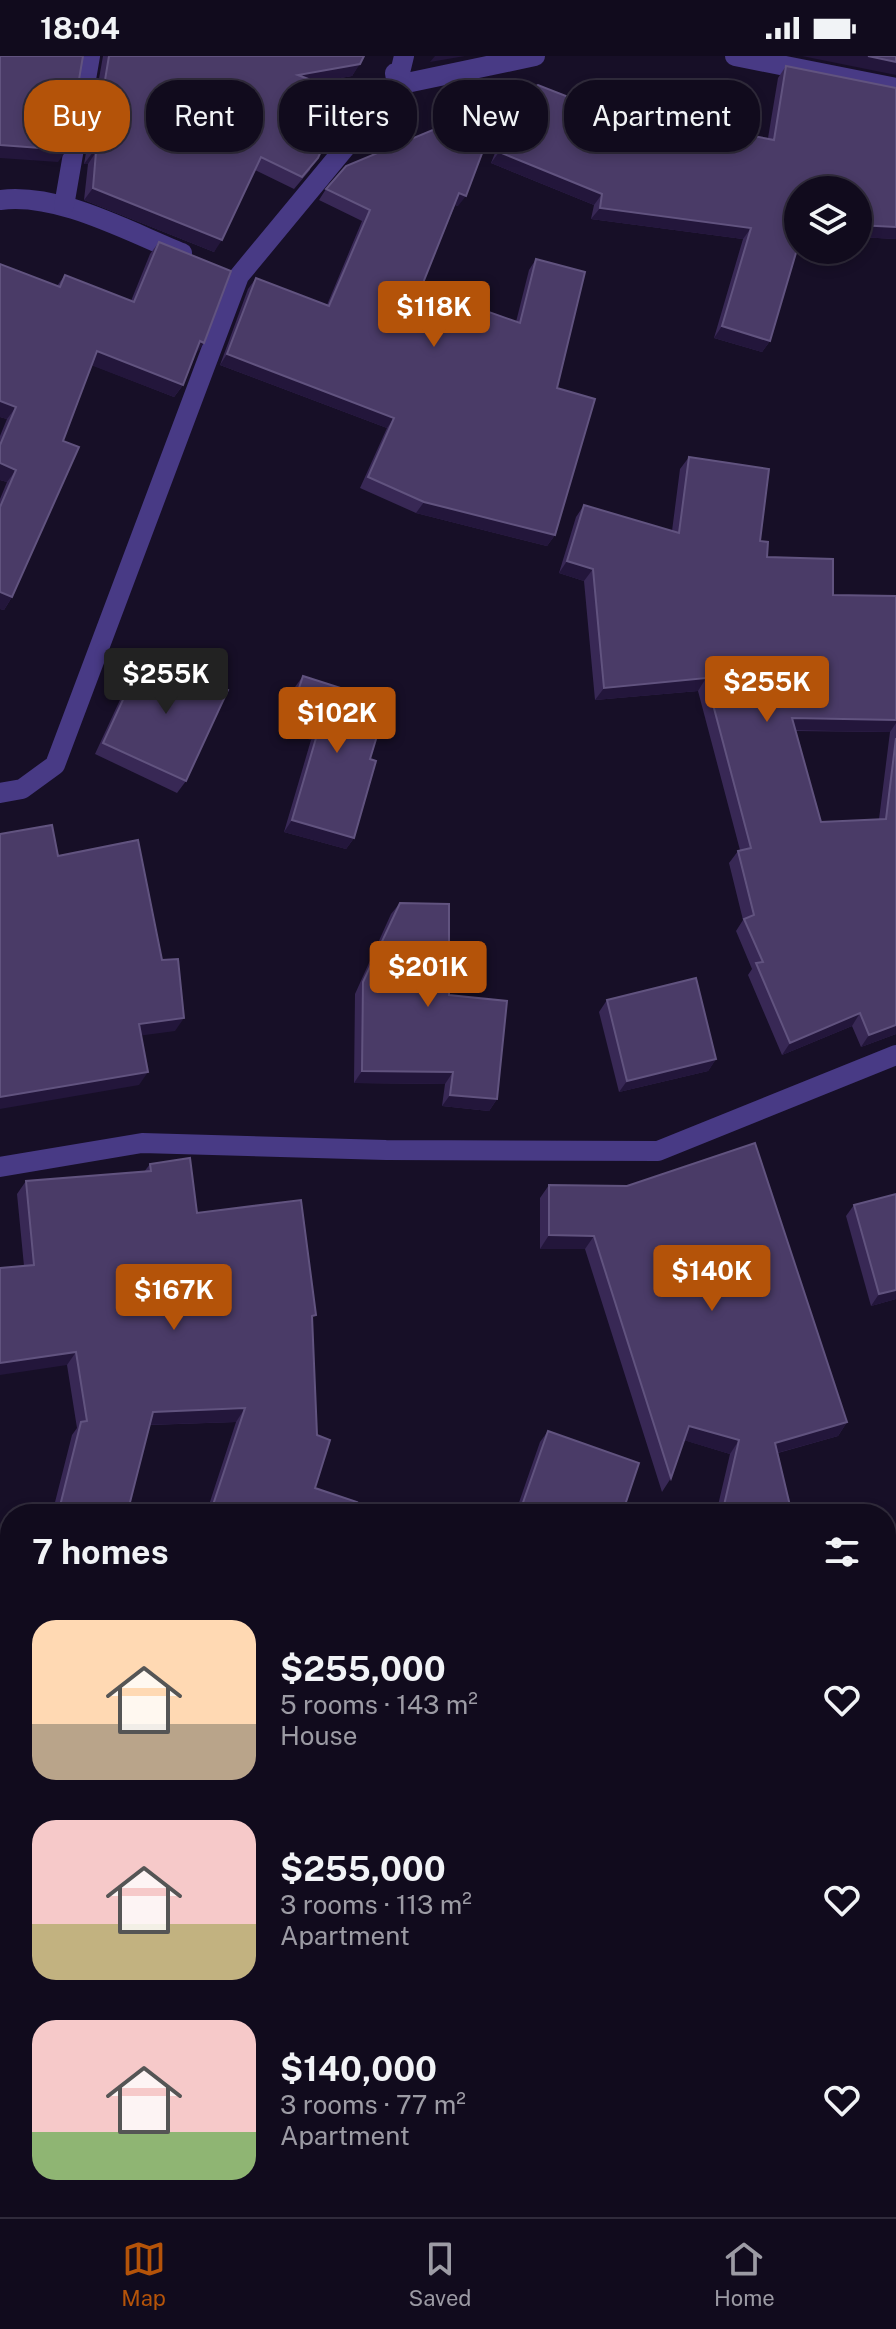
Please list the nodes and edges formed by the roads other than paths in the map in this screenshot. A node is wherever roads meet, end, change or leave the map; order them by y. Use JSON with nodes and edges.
{"nodes":[{"id":1,"x":90,"y":56,"type":"edge"},
{"id":2,"x":393,"y":56,"type":"edge"},
{"id":3,"x":404,"y":56,"type":"edge"},
{"id":4,"x":535,"y":56,"type":"edge"},
{"id":5,"x":735,"y":56,"type":"edge"},
{"id":6,"x":396,"y":80,"type":"edge"},
{"id":7,"x":398,"y":80,"type":"edge"},
{"id":8,"x":417,"y":81,"type":"edge"},
{"id":9,"x":896,"y":88,"type":"edge"},
{"id":10,"x":338,"y":152,"type":"edge"},
{"id":11,"x":0,"y":200,"type":"edge"},
{"id":12,"x":64,"y":206,"type":"junction"},
{"id":13,"x":196,"y":259,"type":"edge"},
{"id":14,"x":0,"y":793,"type":"edge"},
{"id":15,"x":896,"y":1055,"type":"edge"},
{"id":16,"x":0,"y":1167,"type":"edge"}],
"edges":[{"from":1,"to":12,"type":"street"},
{"from":2,"to":6,"type":"street"},
{"from":3,"to":7,"type":"street"},
{"from":4,"to":8,"type":"street"},
{"from":5,"to":9,"type":"street"},
{"from":10,"to":14,"type":"street"},
{"from":11,"to":12,"type":"street"},
{"from":12,"to":13,"type":"street"},
{"from":15,"to":16,"type":"street"}]}
